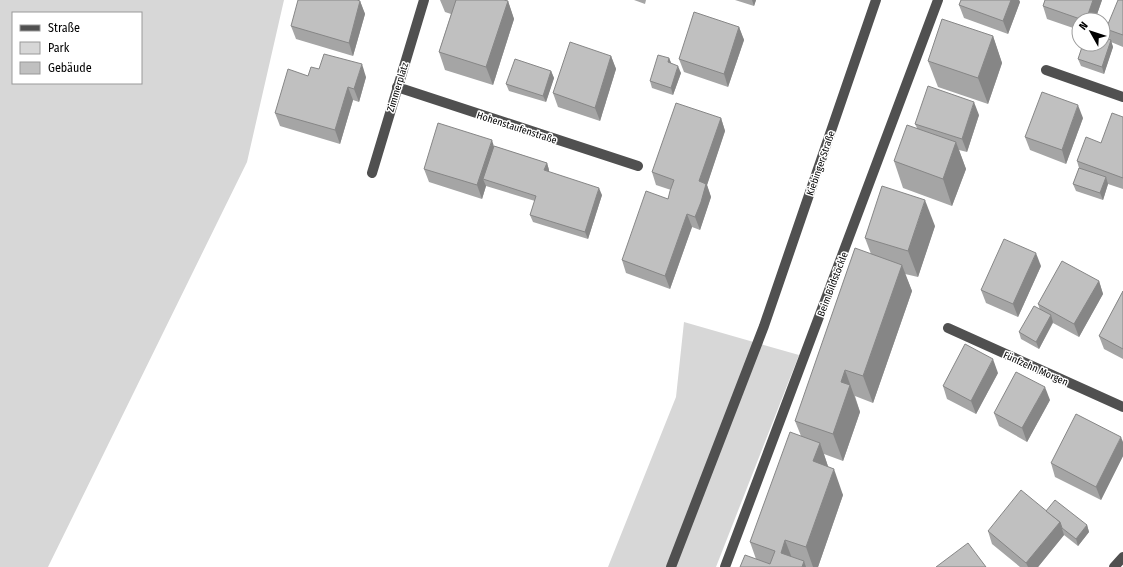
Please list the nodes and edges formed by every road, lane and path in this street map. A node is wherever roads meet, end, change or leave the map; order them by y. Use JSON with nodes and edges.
{"nodes":[{"id":1,"x":424,"y":0,"type":"edge"},
{"id":2,"x":876,"y":0,"type":"edge"},
{"id":3,"x":938,"y":0,"type":"edge"},
{"id":4,"x":1046,"y":70,"type":"dead end"},
{"id":5,"x":397,"y":87,"type":"junction"},
{"id":6,"x":1123,"y":98,"type":"edge"},
{"id":7,"x":638,"y":166,"type":"dead end"},
{"id":8,"x":372,"y":173,"type":"dead end"},
{"id":9,"x":948,"y":328,"type":"dead end"},
{"id":10,"x":1123,"y":407,"type":"edge"},
{"id":11,"x":1123,"y":557,"type":"edge"},
{"id":12,"x":670,"y":567,"type":"edge"},
{"id":13,"x":725,"y":567,"type":"edge"},
{"id":14,"x":1114,"y":567,"type":"edge"}],
"edges":[{"from":1,"to":5,"type":"street","name":"Zimmerplatz"},
{"from":2,"to":12,"type":"street","name":"Kiebinger Straße"},
{"from":3,"to":13,"type":"street","name":"Beim Bildstöckle"},
{"from":4,"to":6,"type":"street"},
{"from":5,"to":7,"type":"street","name":"Hohenstaufenstraße"},
{"from":5,"to":8,"type":"street","name":"Zimmerplatz"},
{"from":9,"to":10,"type":"street","name":"Fünfzehn Morgen"},
{"from":11,"to":14,"type":"street"}]}
